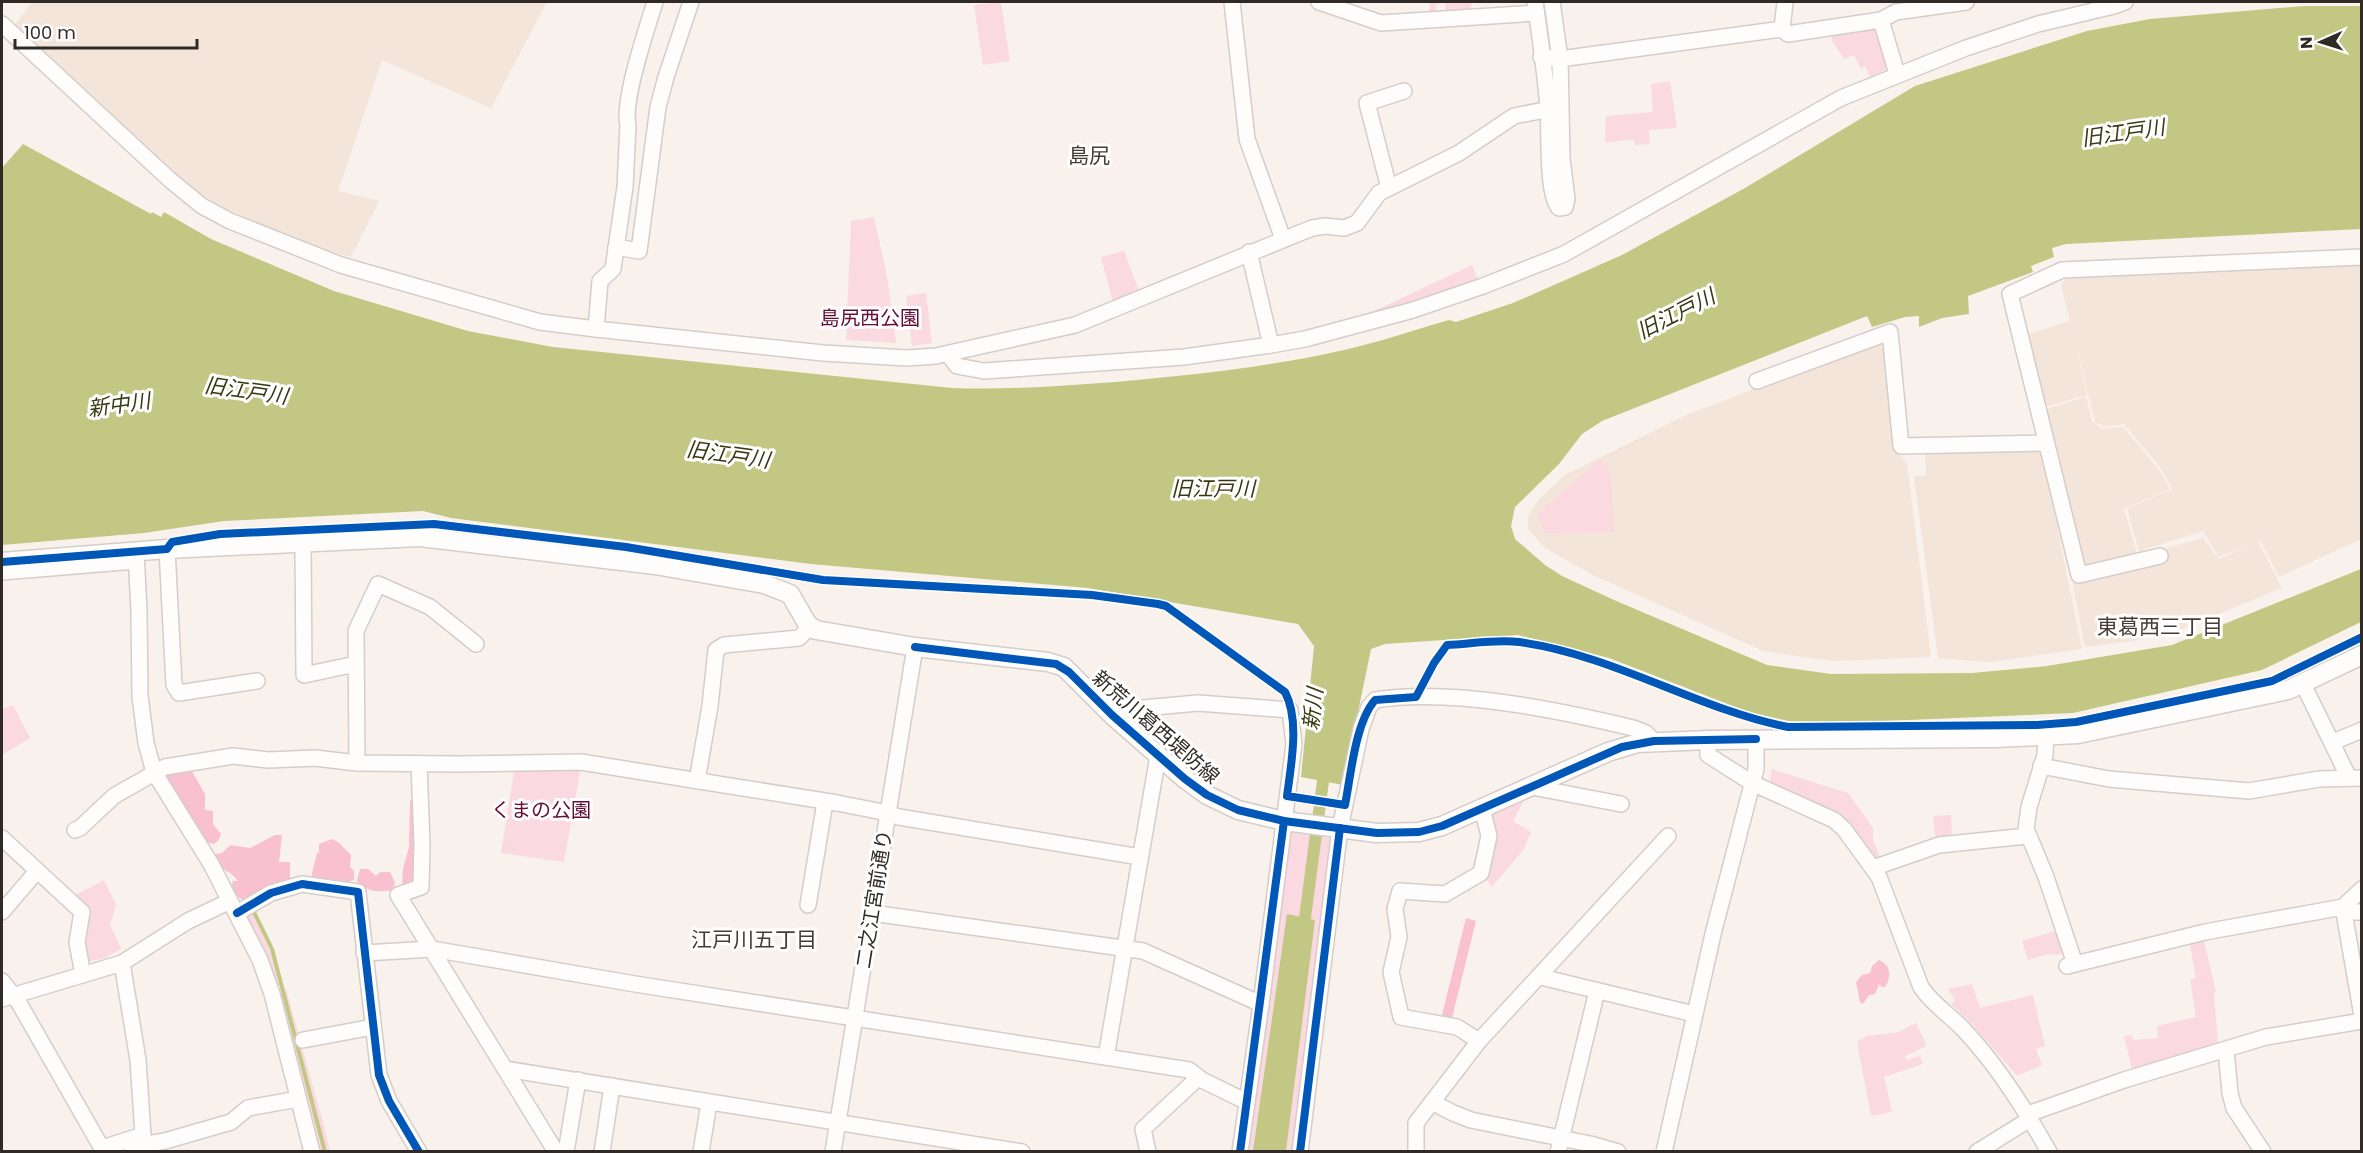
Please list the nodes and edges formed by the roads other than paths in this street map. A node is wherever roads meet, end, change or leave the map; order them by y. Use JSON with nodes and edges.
{"nodes":[{"id":1,"x":654,"y":2,"type":"edge"},
{"id":2,"x":691,"y":2,"type":"edge"},
{"id":3,"x":1232,"y":2,"type":"edge"},
{"id":4,"x":1319,"y":2,"type":"edge"},
{"id":5,"x":1552,"y":2,"type":"edge"},
{"id":6,"x":1785,"y":2,"type":"edge"},
{"id":7,"x":1966,"y":2,"type":"edge"},
{"id":8,"x":2124,"y":2,"type":"edge"},
{"id":9,"x":1929,"y":4,"type":"edge"},
{"id":10,"x":1535,"y":7,"type":"edge"},
{"id":11,"x":1881,"y":20,"type":"junction"},
{"id":12,"x":2,"y":24,"type":"edge"},
{"id":13,"x":1782,"y":29,"type":"junction"},
{"id":14,"x":1541,"y":57,"type":"junction"},
{"id":15,"x":1560,"y":59,"type":"junction"},
{"id":16,"x":1897,"y":74,"type":"junction"},
{"id":17,"x":1404,"y":91,"type":"dead end"},
{"id":18,"x":1554,"y":108,"type":"junction"},
{"id":19,"x":1389,"y":188,"type":"junction"},
{"id":20,"x":1283,"y":239,"type":"junction"},
{"id":21,"x":616,"y":247,"type":"junction"},
{"id":22,"x":1249,"y":252,"type":"junction"},
{"id":23,"x":2361,"y":257,"type":"edge"},
{"id":24,"x":596,"y":330,"type":"junction"},
{"id":25,"x":1270,"y":345,"type":"junction"},
{"id":26,"x":948,"y":354,"type":"junction"},
{"id":27,"x":1757,"y":381,"type":"dead end"},
{"id":28,"x":2045,"y":443,"type":"junction"},
{"id":29,"x":303,"y":542,"type":"junction"},
{"id":30,"x":167,"y":549,"type":"junction"},
{"id":31,"x":136,"y":556,"type":"junction"},
{"id":32,"x":2160,"y":556,"type":"dead end"},
{"id":33,"x":2,"y":562,"type":"edge"},
{"id":34,"x":2,"y":572,"type":"edge"},
{"id":35,"x":810,"y":627,"type":"junction"},
{"id":36,"x":476,"y":644,"type":"dead end"},
{"id":37,"x":915,"y":646,"type":"junction"},
{"id":38,"x":2361,"y":655,"type":"edge"},
{"id":39,"x":357,"y":664,"type":"junction"},
{"id":40,"x":257,"y":681,"type":"dead end"},
{"id":41,"x":2304,"y":684,"type":"junction"},
{"id":42,"x":1112,"y":716,"type":"junction"},
{"id":43,"x":2361,"y":730,"type":"edge"},
{"id":44,"x":2046,"y":737,"type":"junction"},
{"id":45,"x":1708,"y":740,"type":"junction"},
{"id":46,"x":1756,"y":740,"type":"junction"},
{"id":47,"x":1654,"y":741,"type":"junction"},
{"id":48,"x":2333,"y":742,"type":"junction"},
{"id":49,"x":1158,"y":756,"type":"junction"},
{"id":50,"x":357,"y":763,"type":"junction"},
{"id":51,"x":419,"y":764,"type":"junction"},
{"id":52,"x":2041,"y":766,"type":"junction"},
{"id":53,"x":154,"y":772,"type":"junction"},
{"id":54,"x":2355,"y":778,"type":"edge"},
{"id":55,"x":697,"y":781,"type":"junction"},
{"id":56,"x":1752,"y":783,"type":"junction"},
{"id":57,"x":1532,"y":787,"type":"junction"},
{"id":58,"x":825,"y":802,"type":"junction"},
{"id":59,"x":1621,"y":804,"type":"dead end"},
{"id":60,"x":1482,"y":808,"type":"junction"},
{"id":61,"x":888,"y":813,"type":"junction"},
{"id":62,"x":1288,"y":821,"type":"junction"},
{"id":63,"x":1337,"y":827,"type":"junction"},
{"id":64,"x":75,"y":830,"type":"dead end"},
{"id":65,"x":1668,"y":836,"type":"dead end"},
{"id":66,"x":2027,"y":836,"type":"junction"},
{"id":67,"x":2,"y":838,"type":"edge"},
{"id":68,"x":1140,"y":857,"type":"junction"},
{"id":69,"x":1873,"y":868,"type":"junction"},
{"id":70,"x":37,"y":871,"type":"junction"},
{"id":71,"x":2361,"y":889,"type":"edge"},
{"id":72,"x":808,"y":905,"type":"dead end"},
{"id":73,"x":234,"y":907,"type":"junction"},
{"id":74,"x":2343,"y":909,"type":"junction"},
{"id":75,"x":2,"y":912,"type":"edge"},
{"id":76,"x":2361,"y":912,"type":"edge"},
{"id":77,"x":872,"y":913,"type":"junction"},
{"id":78,"x":432,"y":949,"type":"junction"},
{"id":79,"x":1124,"y":949,"type":"junction"},
{"id":80,"x":364,"y":953,"type":"junction"},
{"id":81,"x":122,"y":963,"type":"junction"},
{"id":82,"x":83,"y":975,"type":"junction"},
{"id":83,"x":1541,"y":977,"type":"junction"},
{"id":84,"x":2,"y":981,"type":"edge"},
{"id":85,"x":1597,"y":991,"type":"junction"},
{"id":86,"x":8,"y":997,"type":"edge"},
{"id":87,"x":1262,"y":1004,"type":"junction"},
{"id":88,"x":1694,"y":1014,"type":"junction"},
{"id":89,"x":2361,"y":1016,"type":"edge"},
{"id":90,"x":855,"y":1017,"type":"junction"},
{"id":91,"x":2361,"y":1021,"type":"edge"},
{"id":92,"x":374,"y":1027,"type":"junction"},
{"id":93,"x":303,"y":1040,"type":"dead end"},
{"id":94,"x":1479,"y":1041,"type":"junction"},
{"id":95,"x":2226,"y":1050,"type":"junction"},
{"id":96,"x":1106,"y":1057,"type":"junction"},
{"id":97,"x":505,"y":1069,"type":"junction"},
{"id":98,"x":1198,"y":1078,"type":"junction"},
{"id":99,"x":578,"y":1080,"type":"junction"},
{"id":100,"x":612,"y":1086,"type":"junction"},
{"id":101,"x":298,"y":1099,"type":"junction"},
{"id":102,"x":1247,"y":1102,"type":"junction"},
{"id":103,"x":1432,"y":1102,"type":"junction"},
{"id":104,"x":709,"y":1103,"type":"junction"},
{"id":105,"x":2029,"y":1116,"type":"junction"},
{"id":106,"x":838,"y":1122,"type":"junction"},
{"id":107,"x":1560,"y":1145,"type":"edge"},
{"id":108,"x":103,"y":1150,"type":"edge"},
{"id":109,"x":131,"y":1152,"type":"edge"},
{"id":110,"x":312,"y":1152,"type":"edge"},
{"id":111,"x":419,"y":1152,"type":"edge"},
{"id":112,"x":556,"y":1152,"type":"edge"},
{"id":113,"x":566,"y":1152,"type":"edge"},
{"id":114,"x":602,"y":1152,"type":"edge"},
{"id":115,"x":701,"y":1152,"type":"edge"},
{"id":116,"x":834,"y":1152,"type":"edge"},
{"id":117,"x":1022,"y":1152,"type":"edge"},
{"id":118,"x":1148,"y":1152,"type":"edge"},
{"id":119,"x":1240,"y":1152,"type":"edge"},
{"id":120,"x":1300,"y":1152,"type":"edge"},
{"id":121,"x":1416,"y":1152,"type":"edge"},
{"id":122,"x":1618,"y":1152,"type":"edge"},
{"id":123,"x":1664,"y":1152,"type":"edge"},
{"id":124,"x":1977,"y":1152,"type":"edge"},
{"id":125,"x":2049,"y":1152,"type":"edge"},
{"id":126,"x":2263,"y":1152,"type":"edge"}],
"edges":[{"from":1,"to":21,"type":"street"},
{"from":2,"to":21,"type":"street"},
{"from":3,"to":20,"type":"street"},
{"from":4,"to":10,"type":"street"},
{"from":5,"to":15,"type":"street"},
{"from":6,"to":13,"type":"street"},
{"from":7,"to":9,"type":"street"},
{"from":8,"to":16,"type":"street"},
{"from":9,"to":11,"type":"street"},
{"from":10,"to":14,"type":"street"},
{"from":11,"to":13,"type":"street"},
{"from":11,"to":16,"type":"street"},
{"from":12,"to":24,"type":"street"},
{"from":13,"to":15,"type":"street"},
{"from":14,"to":15,"type":"street"},
{"from":14,"to":18,"type":"street"},
{"from":15,"to":18,"type":"street"},
{"from":16,"to":25,"type":"street"},
{"from":17,"to":19,"type":"street"},
{"from":18,"to":18,"type":"street"},
{"from":18,"to":19,"type":"street"},
{"from":19,"to":20,"type":"street"},
{"from":20,"to":22,"type":"street"},
{"from":21,"to":24,"type":"street"},
{"from":22,"to":25,"type":"street"},
{"from":22,"to":26,"type":"street"},
{"from":23,"to":28,"type":"street"},
{"from":24,"to":26,"type":"street"},
{"from":25,"to":26,"type":"street"},
{"from":27,"to":28,"type":"street"},
{"from":28,"to":32,"type":"street"},
{"from":29,"to":30,"type":"main road"},
{"from":29,"to":35,"type":"main road"},
{"from":29,"to":39,"type":"street"},
{"from":30,"to":31,"type":"main road"},
{"from":30,"to":40,"type":"street"},
{"from":31,"to":33,"type":"main road"},
{"from":31,"to":34,"type":"street"},
{"from":31,"to":53,"type":"street"},
{"from":35,"to":37,"type":"main road","name":"新荒川葛西堤防線"},
{"from":35,"to":55,"type":"street"},
{"from":36,"to":39,"type":"street"},
{"from":37,"to":42,"type":"main road","name":"新荒川葛西堤防線"},
{"from":37,"to":61,"type":"street","name":"二之江宮前通り"},
{"from":38,"to":41,"type":"main road","name":"新荒川葛西堤防線"},
{"from":39,"to":50,"type":"street"},
{"from":41,"to":44,"type":"main road","name":"新荒川葛西堤防線"},
{"from":41,"to":48,"type":"street"},
{"from":42,"to":49,"type":"main road","name":"新荒川葛西堤防線"},
{"from":42,"to":62,"type":"street"},
{"from":43,"to":48,"type":"street"},
{"from":44,"to":46,"type":"main road","name":"新荒川葛西堤防線"},
{"from":44,"to":52,"type":"street"},
{"from":45,"to":46,"type":"main road","name":"新荒川葛西堤防線"},
{"from":45,"to":47,"type":"main road","name":"新荒川葛西堤防線"},
{"from":45,"to":56,"type":"street"},
{"from":46,"to":56,"type":"street"},
{"from":47,"to":57,"type":"main road","name":"新荒川葛西堤防線"},
{"from":47,"to":63,"type":"street"},
{"from":48,"to":54,"type":"street"},
{"from":49,"to":62,"type":"main road","name":"新荒川葛西堤防線"},
{"from":49,"to":68,"type":"street"},
{"from":50,"to":51,"type":"street"},
{"from":50,"to":53,"type":"street"},
{"from":51,"to":55,"type":"street"},
{"from":51,"to":78,"type":"street"},
{"from":52,"to":54,"type":"street"},
{"from":52,"to":66,"type":"street"},
{"from":53,"to":64,"type":"street"},
{"from":53,"to":73,"type":"street"},
{"from":55,"to":58,"type":"street"},
{"from":56,"to":69,"type":"street"},
{"from":56,"to":88,"type":"street"},
{"from":57,"to":59,"type":"street"},
{"from":57,"to":60,"type":"main road","name":"新荒川葛西堤防線"},
{"from":58,"to":61,"type":"street"},
{"from":58,"to":72,"type":"street"},
{"from":60,"to":63,"type":"main road","name":"新荒川葛西堤防線"},
{"from":60,"to":94,"type":"street"},
{"from":61,"to":68,"type":"street"},
{"from":61,"to":77,"type":"street","name":"二之江宮前通り"},
{"from":62,"to":63,"type":"main road","name":"新荒川葛西堤防線"},
{"from":62,"to":87,"type":"street"},
{"from":63,"to":120,"type":"street"},
{"from":65,"to":83,"type":"street"},
{"from":66,"to":69,"type":"street"},
{"from":66,"to":74,"type":"street"},
{"from":67,"to":70,"type":"street"},
{"from":68,"to":79,"type":"street"},
{"from":69,"to":105,"type":"street"},
{"from":70,"to":75,"type":"street"},
{"from":70,"to":82,"type":"street"},
{"from":71,"to":74,"type":"street"},
{"from":73,"to":80,"type":"street"},
{"from":73,"to":81,"type":"street"},
{"from":73,"to":101,"type":"street"},
{"from":74,"to":76,"type":"street"},
{"from":74,"to":89,"type":"street"},
{"from":77,"to":79,"type":"street"},
{"from":77,"to":90,"type":"street","name":"二之江宮前通り"},
{"from":78,"to":80,"type":"street"},
{"from":78,"to":90,"type":"street"},
{"from":78,"to":97,"type":"street"},
{"from":79,"to":87,"type":"street"},
{"from":79,"to":96,"type":"street"},
{"from":80,"to":92,"type":"street"},
{"from":81,"to":82,"type":"street"},
{"from":81,"to":108,"type":"street"},
{"from":82,"to":86,"type":"street"},
{"from":83,"to":85,"type":"street"},
{"from":83,"to":94,"type":"street"},
{"from":84,"to":86,"type":"street"},
{"from":85,"to":88,"type":"street"},
{"from":85,"to":107,"type":"street"},
{"from":86,"to":108,"type":"street"},
{"from":87,"to":102,"type":"street"},
{"from":88,"to":123,"type":"street"},
{"from":90,"to":96,"type":"street"},
{"from":90,"to":106,"type":"street","name":"二之江宮前通り"},
{"from":91,"to":95,"type":"street"},
{"from":92,"to":93,"type":"street"},
{"from":92,"to":111,"type":"street"},
{"from":94,"to":103,"type":"street"},
{"from":95,"to":105,"type":"street"},
{"from":95,"to":126,"type":"street"},
{"from":96,"to":98,"type":"street"},
{"from":97,"to":99,"type":"street"},
{"from":97,"to":112,"type":"street"},
{"from":98,"to":102,"type":"street"},
{"from":98,"to":118,"type":"street"},
{"from":99,"to":100,"type":"street"},
{"from":99,"to":113,"type":"street"},
{"from":100,"to":104,"type":"street"},
{"from":100,"to":114,"type":"street"},
{"from":101,"to":109,"type":"street"},
{"from":101,"to":110,"type":"street"},
{"from":102,"to":119,"type":"street"},
{"from":103,"to":107,"type":"street"},
{"from":103,"to":121,"type":"street"},
{"from":104,"to":106,"type":"street"},
{"from":104,"to":115,"type":"street"},
{"from":105,"to":124,"type":"street"},
{"from":105,"to":125,"type":"street"},
{"from":106,"to":116,"type":"street","name":"二之江宮前通り"},
{"from":106,"to":117,"type":"street"},
{"from":107,"to":122,"type":"street"}]}
